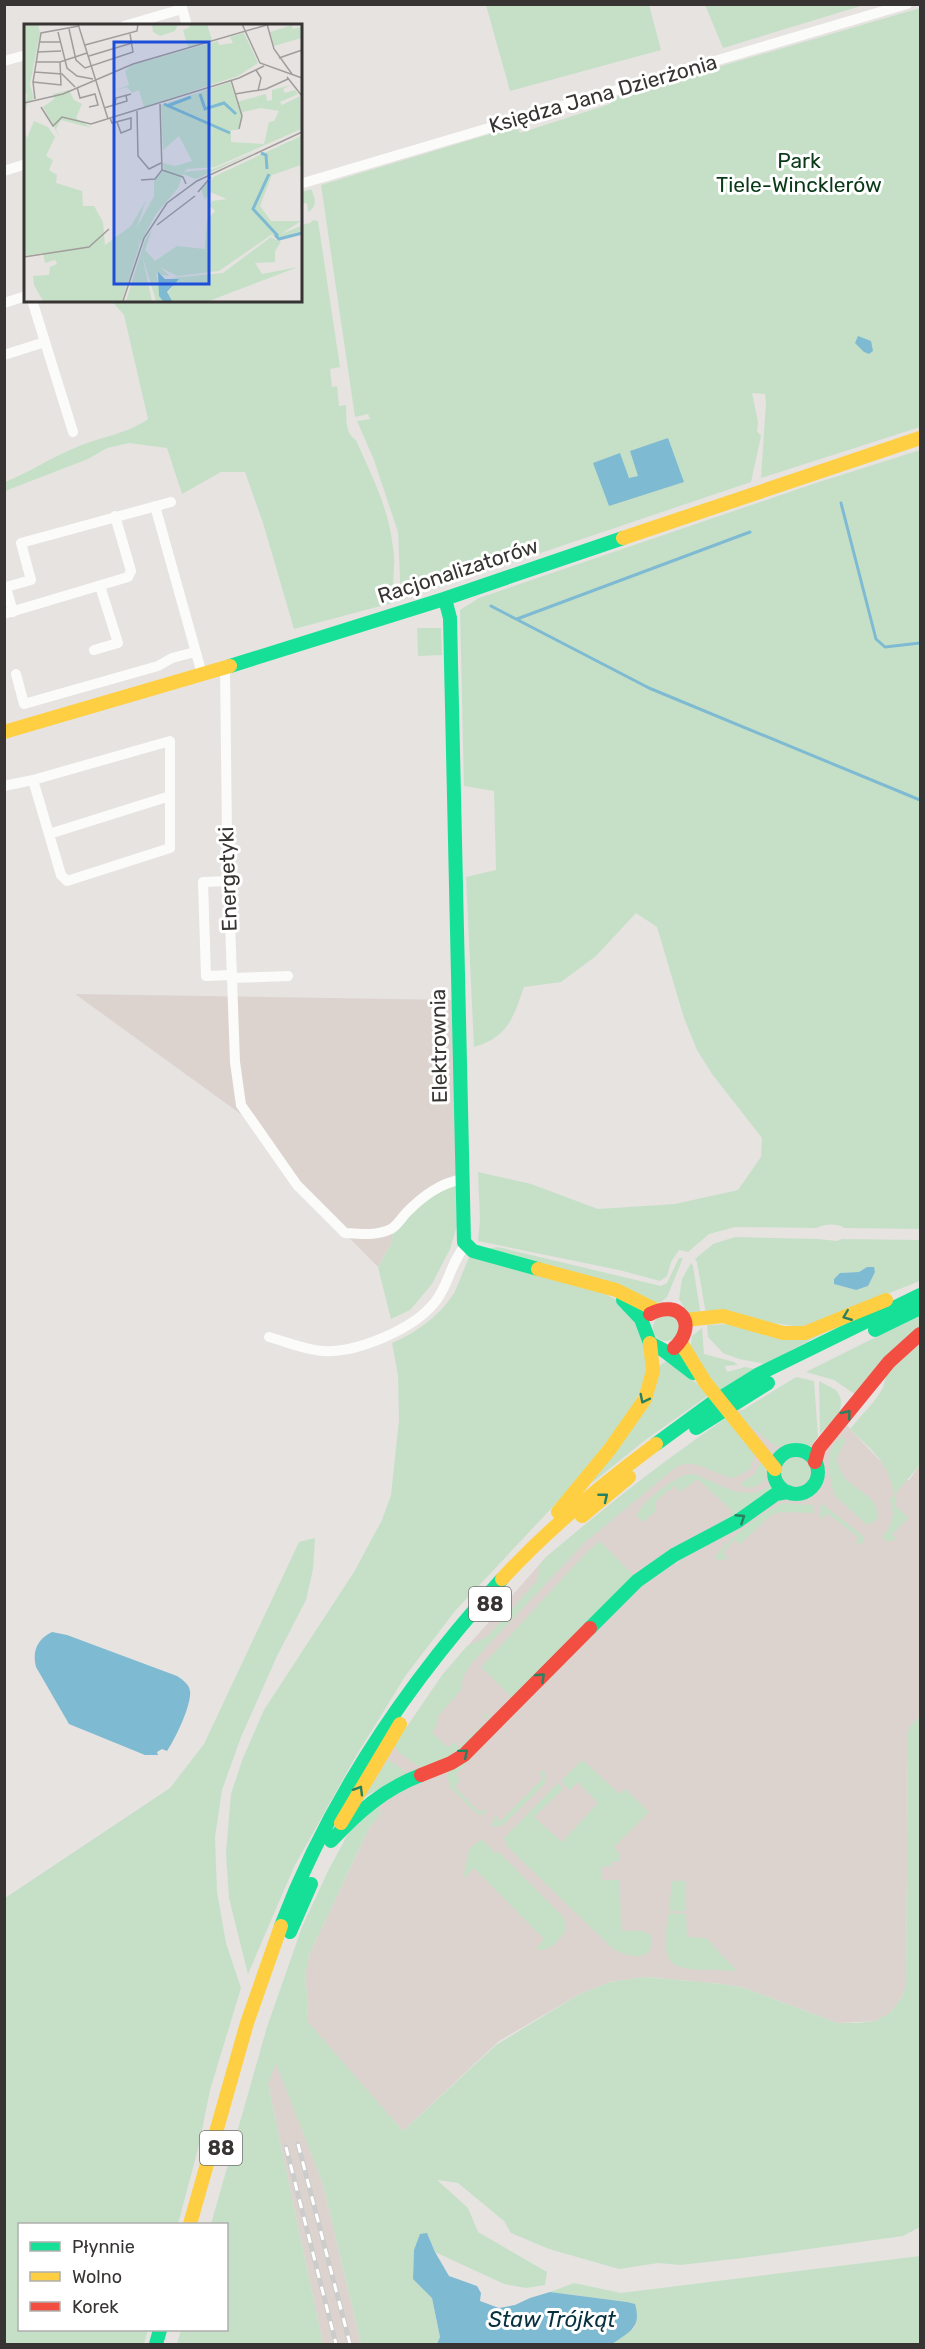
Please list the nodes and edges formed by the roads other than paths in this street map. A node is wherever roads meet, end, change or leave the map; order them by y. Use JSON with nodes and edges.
{"nodes":[{"id":1,"x":907,"y":4,"type":"edge"},
{"id":2,"x":181,"y":7,"type":"edge"},
{"id":3,"x":130,"y":24,"type":"edge"},
{"id":4,"x":186,"y":24,"type":"edge"},
{"id":5,"x":24,"y":56,"type":"edge"},
{"id":6,"x":4,"y":61,"type":"edge"},
{"id":7,"x":24,"y":165,"type":"edge"},
{"id":8,"x":4,"y":171,"type":"edge"},
{"id":9,"x":302,"y":183,"type":"edge"},
{"id":10,"x":24,"y":297,"type":"edge"},
{"id":11,"x":33,"y":302,"type":"edge"},
{"id":12,"x":4,"y":303,"type":"edge"},
{"id":13,"x":45,"y":342,"type":"junction"},
{"id":14,"x":4,"y":355,"type":"edge"},
{"id":15,"x":73,"y":432,"type":"dead end"},
{"id":16,"x":921,"y":438,"type":"edge"},
{"id":17,"x":171,"y":502,"type":"dead end"},
{"id":18,"x":156,"y":506,"type":"junction"},
{"id":19,"x":115,"y":516,"type":"junction"},
{"id":20,"x":100,"y":586,"type":"junction"},
{"id":21,"x":445,"y":599,"type":"junction"},
{"id":22,"x":9,"y":613,"type":"edge"},
{"id":23,"x":94,"y":650,"type":"dead end"},
{"id":24,"x":195,"y":652,"type":"junction"},
{"id":25,"x":225,"y":668,"type":"junction"},
{"id":26,"x":201,"y":674,"type":"junction"},
{"id":27,"x":4,"y":677,"type":"edge"},
{"id":28,"x":4,"y":732,"type":"edge"},
{"id":29,"x":33,"y":780,"type":"junction"},
{"id":30,"x":4,"y":786,"type":"edge"},
{"id":31,"x":170,"y":796,"type":"junction"},
{"id":32,"x":49,"y":834,"type":"junction"},
{"id":33,"x":228,"y":881,"type":"junction"},
{"id":34,"x":288,"y":976,"type":"dead end"},
{"id":35,"x":232,"y":977,"type":"junction"},
{"id":36,"x":463,"y":1179,"type":"junction"},
{"id":37,"x":466,"y":1245,"type":"junction"},
{"id":38,"x":603,"y":1287,"type":"junction"},
{"id":39,"x":921,"y":1287,"type":"edge"},
{"id":40,"x":921,"y":1295,"type":"edge"},
{"id":41,"x":921,"y":1308,"type":"edge"},
{"id":42,"x":656,"y":1310,"type":"junction"},
{"id":43,"x":685,"y":1320,"type":"junction"},
{"id":44,"x":921,"y":1334,"type":"edge"},
{"id":45,"x":269,"y":1336,"type":"dead end"},
{"id":46,"x":647,"y":1337,"type":"junction"},
{"id":47,"x":681,"y":1343,"type":"junction"},
{"id":48,"x":663,"y":1350,"type":"junction"},
{"id":49,"x":811,"y":1354,"type":"junction"},
{"id":50,"x":702,"y":1381,"type":"junction"},
{"id":51,"x":705,"y":1415,"type":"junction"},
{"id":52,"x":746,"y":1430,"type":"junction"},
{"id":53,"x":783,"y":1455,"type":"junction"},
{"id":54,"x":815,"y":1462,"type":"junction"},
{"id":55,"x":775,"y":1469,"type":"junction"},
{"id":56,"x":788,"y":1492,"type":"junction"},
{"id":57,"x":470,"y":1612,"type":"junction"},
{"id":58,"x":331,"y":1841,"type":"junction"},
{"id":59,"x":190,"y":2223,"type":"edge"},
{"id":60,"x":199,"y":2223,"type":"edge"}],
"edges":[{"from":1,"to":9,"type":"street","name":"Księdza Jana Dzierżonia"},
{"from":2,"to":3,"type":"street"},
{"from":2,"to":4,"type":"street"},
{"from":5,"to":6,"type":"street"},
{"from":7,"to":8,"type":"street"},
{"from":10,"to":12,"type":"street"},
{"from":11,"to":13,"type":"street"},
{"from":13,"to":14,"type":"street"},
{"from":13,"to":15,"type":"street"},
{"from":16,"to":21,"type":"main road","name":"Racjonalizatorów"},
{"from":17,"to":18,"type":"street"},
{"from":18,"to":19,"type":"street"},
{"from":18,"to":24,"type":"street"},
{"from":19,"to":20,"type":"street"},
{"from":19,"to":22,"type":"street"},
{"from":20,"to":22,"type":"street"},
{"from":20,"to":23,"type":"street"},
{"from":21,"to":25,"type":"main road","name":"Racjonalizatorów"},
{"from":21,"to":36,"type":"main road","name":"Elektrownia"},
{"from":24,"to":26,"type":"street"},
{"from":24,"to":27,"type":"street"},
{"from":25,"to":26,"type":"main road","name":"Racjonalizatorów"},
{"from":25,"to":33,"type":"street","name":"Energetyki"},
{"from":26,"to":28,"type":"main road","name":"Racjonalizatorów"},
{"from":29,"to":30,"type":"street"},
{"from":29,"to":31,"type":"street"},
{"from":29,"to":32,"type":"street"},
{"from":31,"to":32,"type":"street"},
{"from":31,"to":32,"type":"street"},
{"from":33,"to":35,"type":"street","name":"Energetyki"},
{"from":33,"to":35,"type":"street"},
{"from":34,"to":35,"type":"street"},
{"from":35,"to":36,"type":"street","name":"Energetyki"},
{"from":36,"to":37,"type":"main road","name":"Elektrownia"},
{"from":37,"to":38,"type":"main road"},
{"from":37,"to":45,"type":"street"},
{"from":38,"to":42,"type":"main road"},
{"from":38,"to":46,"type":"main road"},
{"from":39,"to":43,"type":"main road","one_way":true},
{"from":40,"to":49,"type":"main road","number":"88"},
{"from":41,"to":49,"type":"main road","number":"88"},
{"from":42,"to":43,"type":"main road"},
{"from":42,"to":46,"type":"main road"},
{"from":43,"to":47,"type":"main road"},
{"from":54,"to":44,"type":"main road","one_way":true},
{"from":46,"to":48,"type":"main road"},
{"from":46,"to":57,"type":"main road","one_way":true},
{"from":47,"to":48,"type":"main road"},
{"from":47,"to":50,"type":"main road"},
{"from":48,"to":50,"type":"main road"},
{"from":49,"to":51,"type":"main road","number":"88"},
{"from":50,"to":52,"type":"main road"},
{"from":51,"to":57,"type":"main road","number":"88"},
{"from":58,"to":51,"type":"main road","number":"88","one_way":true},
{"from":52,"to":53,"type":"main road"},
{"from":52,"to":55,"type":"main road"},
{"from":53,"to":54,"type":"main road"},
{"from":53,"to":55,"type":"main road"},
{"from":54,"to":56,"type":"main road"},
{"from":55,"to":56,"type":"main road"},
{"from":58,"to":56,"type":"main road","one_way":true},
{"from":57,"to":59,"type":"main road","number":"88"},
{"from":58,"to":60,"type":"main road","number":"88"}]}
